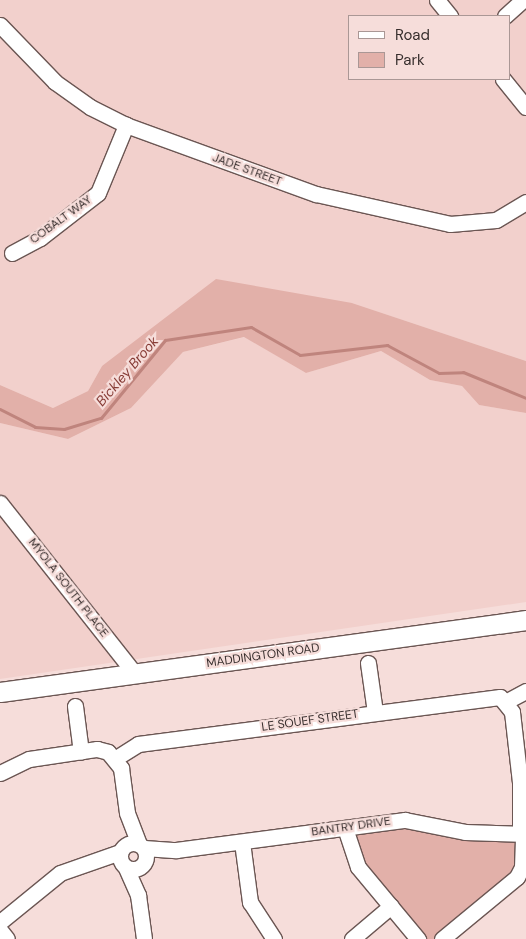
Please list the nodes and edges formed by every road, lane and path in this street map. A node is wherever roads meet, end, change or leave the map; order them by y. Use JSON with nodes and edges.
{"nodes":[{"id":1,"x":437,"y":0,"type":"edge"},
{"id":2,"x":523,"y":0,"type":"edge"},
{"id":3,"x":449,"y":15,"type":"edge"},
{"id":4,"x":506,"y":15,"type":"edge"},
{"id":5,"x":0,"y":25,"type":"edge"},
{"id":6,"x":504,"y":80,"type":"edge"},
{"id":7,"x":526,"y":107,"type":"edge"},
{"id":8,"x":126,"y":125,"type":"junction"},
{"id":9,"x":526,"y":202,"type":"edge"},
{"id":10,"x":12,"y":253,"type":"dead end"},
{"id":11,"x":0,"y":503,"type":"edge"},
{"id":12,"x":526,"y":620,"type":"edge"},
{"id":13,"x":368,"y":663,"type":"dead end"},
{"id":14,"x":135,"y":674,"type":"junction"},
{"id":15,"x":526,"y":691,"type":"edge"},
{"id":16,"x":0,"y":692,"type":"edge"},
{"id":17,"x":507,"y":701,"type":"junction"},
{"id":18,"x":74,"y":706,"type":"dead end"},
{"id":19,"x":375,"y":712,"type":"junction"},
{"id":20,"x":81,"y":752,"type":"junction"},
{"id":21,"x":116,"y":758,"type":"junction"},
{"id":22,"x":0,"y":773,"type":"edge"},
{"id":23,"x":127,"y":813,"type":"junction"},
{"id":24,"x":345,"y":828,"type":"junction"},
{"id":25,"x":523,"y":834,"type":"edge"},
{"id":26,"x":242,"y":842,"type":"junction"},
{"id":27,"x":143,"y":855,"type":"junction"},
{"id":28,"x":123,"y":858,"type":"junction"},
{"id":29,"x":138,"y":895,"type":"junction"},
{"id":30,"x":391,"y":906,"type":"junction"},
{"id":31,"x":0,"y":922,"type":"edge"},
{"id":32,"x":0,"y":930,"type":"edge"},
{"id":33,"x":7,"y":939,"type":"edge"},
{"id":34,"x":144,"y":939,"type":"edge"},
{"id":35,"x":274,"y":939,"type":"edge"},
{"id":36,"x":352,"y":939,"type":"edge"},
{"id":37,"x":418,"y":939,"type":"edge"},
{"id":38,"x":442,"y":939,"type":"edge"}],
"edges":[{"from":1,"to":3,"type":"street"},
{"from":2,"to":4,"type":"street"},
{"from":5,"to":8,"type":"street","name":"JADE STREET"},
{"from":6,"to":7,"type":"street"},
{"from":8,"to":9,"type":"street","name":"JADE STREET"},
{"from":8,"to":10,"type":"street","name":"COBALT WAY"},
{"from":11,"to":14,"type":"street","name":"MYOLA SOUTH PLACE"},
{"from":12,"to":14,"type":"main road","name":"MADDINGTON ROAD"},
{"from":13,"to":19,"type":"street"},
{"from":14,"to":16,"type":"main road","name":"MADDINGTON ROAD"},
{"from":15,"to":17,"type":"street"},
{"from":17,"to":19,"type":"street","name":"LE SOUEF STREET"},
{"from":17,"to":25,"type":"street"},
{"from":18,"to":20,"type":"street"},
{"from":19,"to":21,"type":"street","name":"LE SOUEF STREET"},
{"from":20,"to":21,"type":"street"},
{"from":20,"to":22,"type":"street"},
{"from":21,"to":23,"type":"street"},
{"from":23,"to":27,"type":"street"},
{"from":23,"to":28,"type":"street"},
{"from":24,"to":25,"type":"street","name":"BANTRY DRIVE"},
{"from":24,"to":26,"type":"street","name":"BANTRY DRIVE"},
{"from":24,"to":30,"type":"street"},
{"from":25,"to":38,"type":"street"},
{"from":26,"to":27,"type":"street","name":"BANTRY DRIVE"},
{"from":26,"to":35,"type":"street"},
{"from":27,"to":28,"type":"street"},
{"from":27,"to":28,"type":"street"},
{"from":27,"to":29,"type":"street"},
{"from":28,"to":29,"type":"street"},
{"from":28,"to":31,"type":"street"},
{"from":29,"to":34,"type":"street"},
{"from":30,"to":36,"type":"street"},
{"from":30,"to":37,"type":"street"},
{"from":32,"to":33,"type":"street"}]}
